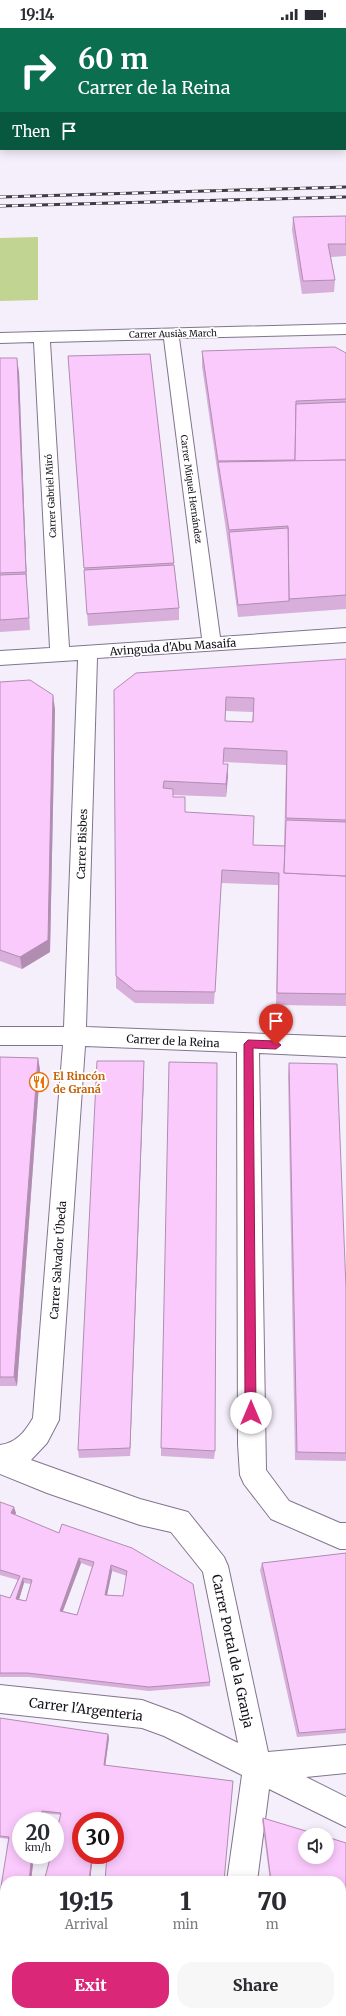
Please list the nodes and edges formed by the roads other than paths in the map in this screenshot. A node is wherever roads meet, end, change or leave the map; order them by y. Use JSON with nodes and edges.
{"nodes":[{"id":1,"x":346,"y":329,"type":"edge"},
{"id":2,"x":171,"y":334,"type":"junction"},
{"id":3,"x":42,"y":337,"type":"junction"},
{"id":4,"x":0,"y":338,"type":"edge"},
{"id":5,"x":346,"y":636,"type":"edge"},
{"id":6,"x":212,"y":644,"type":"junction"},
{"id":7,"x":88,"y":652,"type":"junction"},
{"id":8,"x":60,"y":654,"type":"junction"},
{"id":9,"x":0,"y":658,"type":"edge"},
{"id":10,"x":0,"y":1036,"type":"edge"},
{"id":11,"x":75,"y":1036,"type":"junction"},
{"id":12,"x":248,"y":1044,"type":"junction"},
{"id":13,"x":346,"y":1047,"type":"edge"},
{"id":14,"x":0,"y":1460,"type":"edge"},
{"id":15,"x":346,"y":1536,"type":"edge"},
{"id":16,"x":0,"y":1699,"type":"edge"},
{"id":17,"x":346,"y":1758,"type":"edge"},
{"id":18,"x":257,"y":1767,"type":"junction"},
{"id":19,"x":346,"y":1812,"type":"edge"},
{"id":20,"x":243,"y":1876,"type":"edge"}],
"edges":[{"from":1,"to":2,"type":"street","name":"Carrer Ausiàs March"},
{"from":2,"to":3,"type":"street","name":"Carrer Ausiàs March"},
{"from":2,"to":6,"type":"street","name":"Carrer Miquel Hernández"},
{"from":3,"to":4,"type":"street","name":"Carrer Ausiàs March"},
{"from":3,"to":8,"type":"street","name":"Carrer Gabriel Miró"},
{"from":5,"to":6,"type":"street","name":"Avinguda d'Abu Masaifa"},
{"from":6,"to":7,"type":"street","name":"Avinguda d'Abu Masaifa"},
{"from":7,"to":8,"type":"street","name":"Avinguda d'Abu Masaifa"},
{"from":7,"to":11,"type":"street","name":"Carrer Bisbes"},
{"from":8,"to":9,"type":"street","name":"Avinguda d'Abu Masaifa"},
{"from":10,"to":11,"type":"street","name":"Carrer de la Reina"},
{"from":11,"to":12,"type":"street","name":"Carrer de la Reina"},
{"from":11,"to":14,"type":"street","name":"Carrer Salvador Úbeda"},
{"from":12,"to":13,"type":"street","name":"Carrer de la Reina"},
{"from":12,"to":15,"type":"street"},
{"from":14,"to":18,"type":"street","name":"Carrer Portal de la Granja"},
{"from":16,"to":18,"type":"street","name":"Carrer l'Argenteria"},
{"from":17,"to":18,"type":"street"},
{"from":18,"to":19,"type":"street","name":"Carrer l'Argenteria"},
{"from":18,"to":20,"type":"street","name":"Carrer Portal de la Granja"}]}
